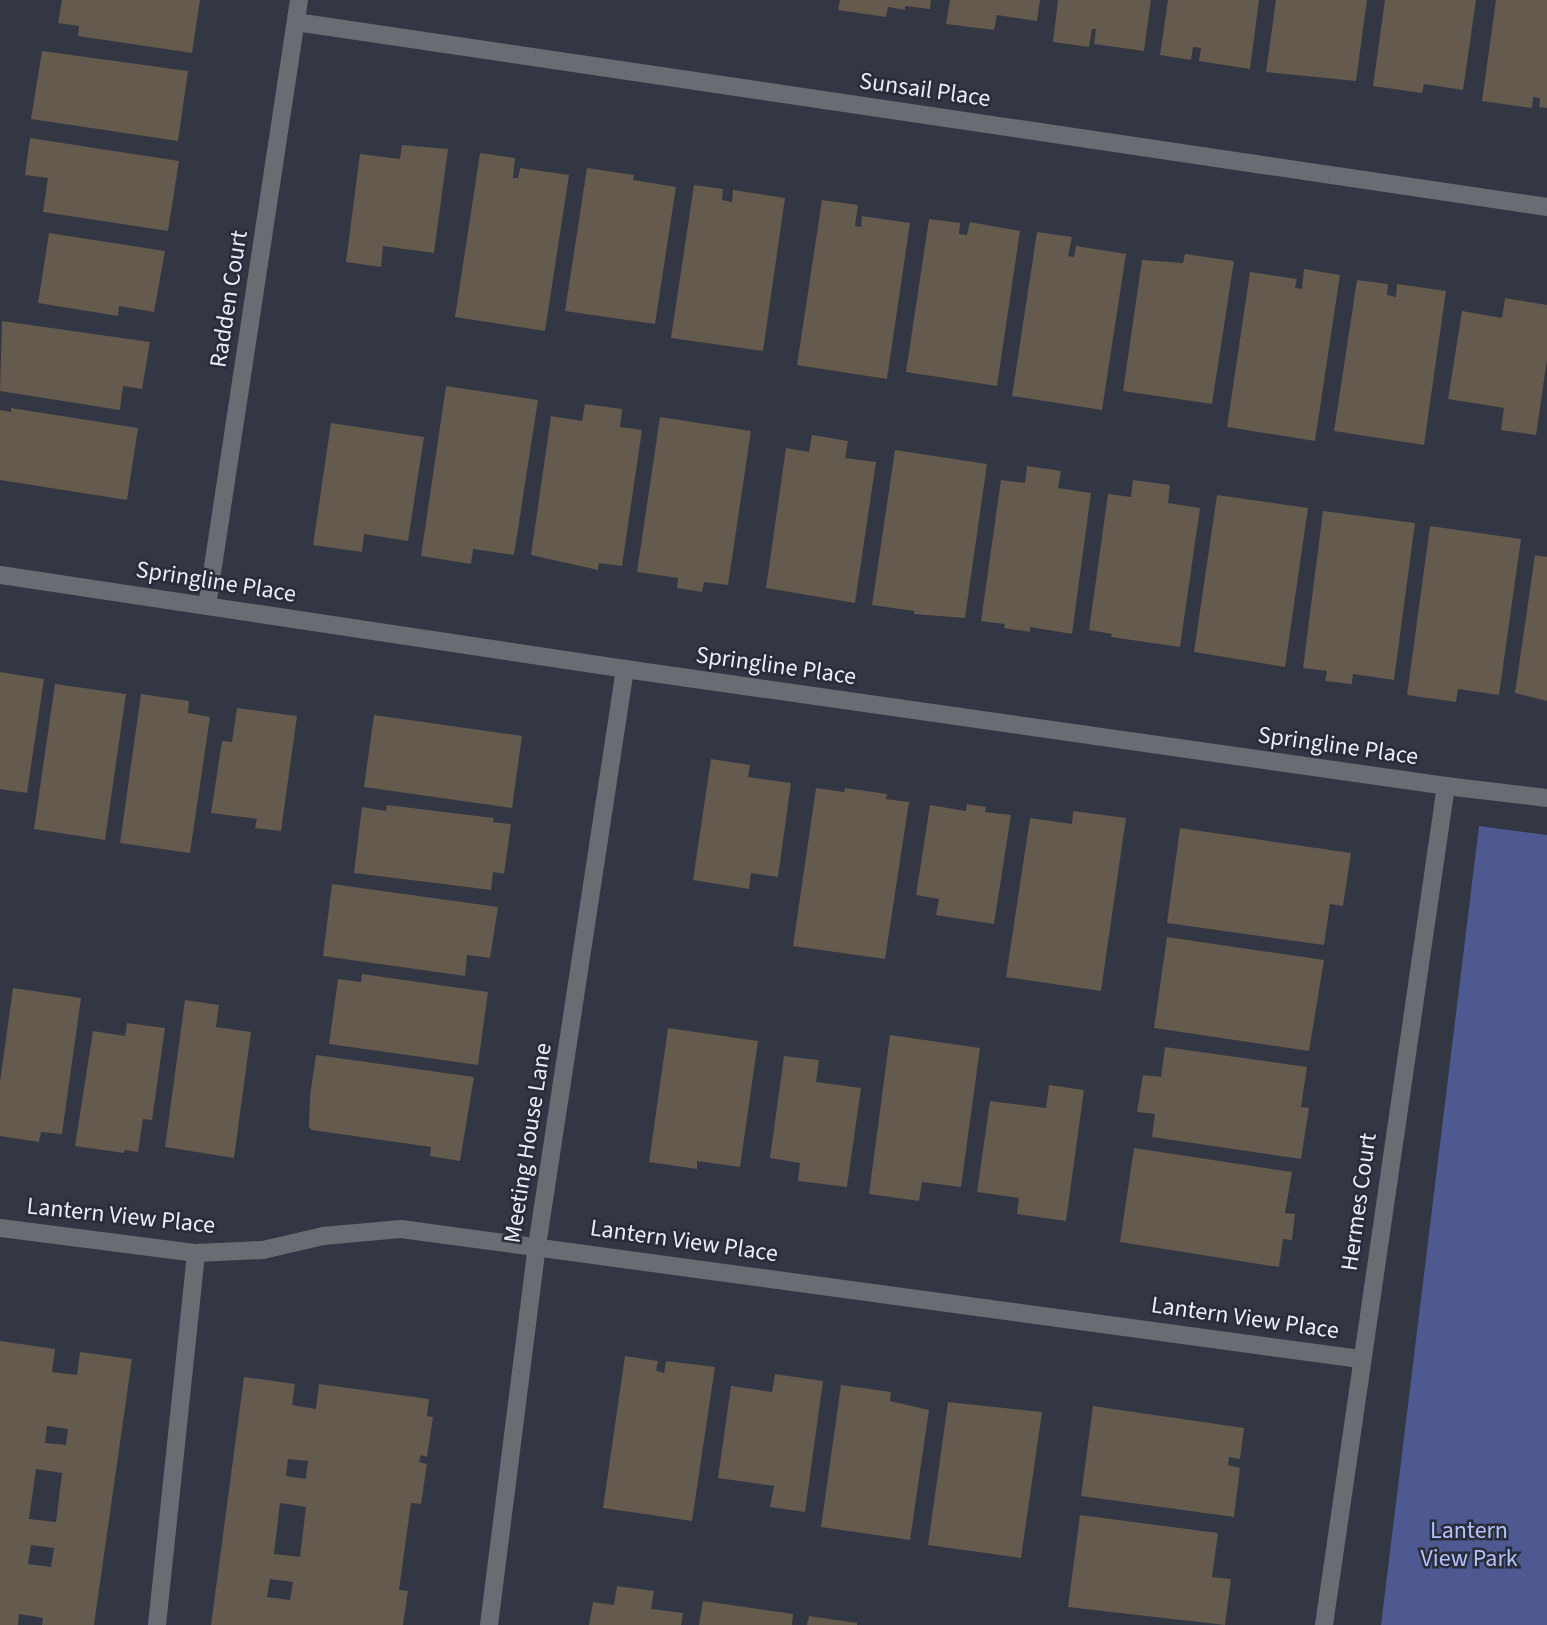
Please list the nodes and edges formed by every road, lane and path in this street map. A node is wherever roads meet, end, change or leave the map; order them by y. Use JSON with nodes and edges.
{"nodes":[{"id":1,"x":299,"y":0,"type":"edge"},
{"id":2,"x":296,"y":22,"type":"junction"},
{"id":3,"x":1547,"y":207,"type":"edge"},
{"id":4,"x":0,"y":575,"type":"edge"},
{"id":5,"x":207,"y":606,"type":"junction"},
{"id":6,"x":625,"y":669,"type":"junction"},
{"id":7,"x":1446,"y":786,"type":"junction"},
{"id":8,"x":1547,"y":798,"type":"edge"},
{"id":9,"x":0,"y":1228,"type":"edge"},
{"id":10,"x":537,"y":1246,"type":"junction"},
{"id":11,"x":197,"y":1253,"type":"junction"},
{"id":12,"x":1360,"y":1359,"type":"junction"},
{"id":13,"x":157,"y":1625,"type":"edge"},
{"id":14,"x":489,"y":1625,"type":"edge"},
{"id":15,"x":1324,"y":1625,"type":"edge"}],
"edges":[{"from":1,"to":2,"type":"street","name":"Radden Court"},
{"from":2,"to":3,"type":"street","name":"Sunsail Place"},
{"from":2,"to":5,"type":"street","name":"Radden Court"},
{"from":4,"to":5,"type":"street","name":"Springline Place"},
{"from":5,"to":6,"type":"street","name":"Springline Place"},
{"from":6,"to":7,"type":"street","name":"Springline Place"},
{"from":6,"to":10,"type":"street","name":"Meeting House Lane"},
{"from":7,"to":8,"type":"street","name":"Springline Place"},
{"from":7,"to":12,"type":"street","name":"Hermes Court"},
{"from":9,"to":11,"type":"street","name":"Lantern View Place"},
{"from":10,"to":11,"type":"street","name":"Lantern View Place"},
{"from":10,"to":12,"type":"street","name":"Lantern View Place"},
{"from":10,"to":14,"type":"street","name":"Meeting House Lane"},
{"from":11,"to":13,"type":"street"},
{"from":12,"to":15,"type":"street","name":"Hermes Court"}]}
